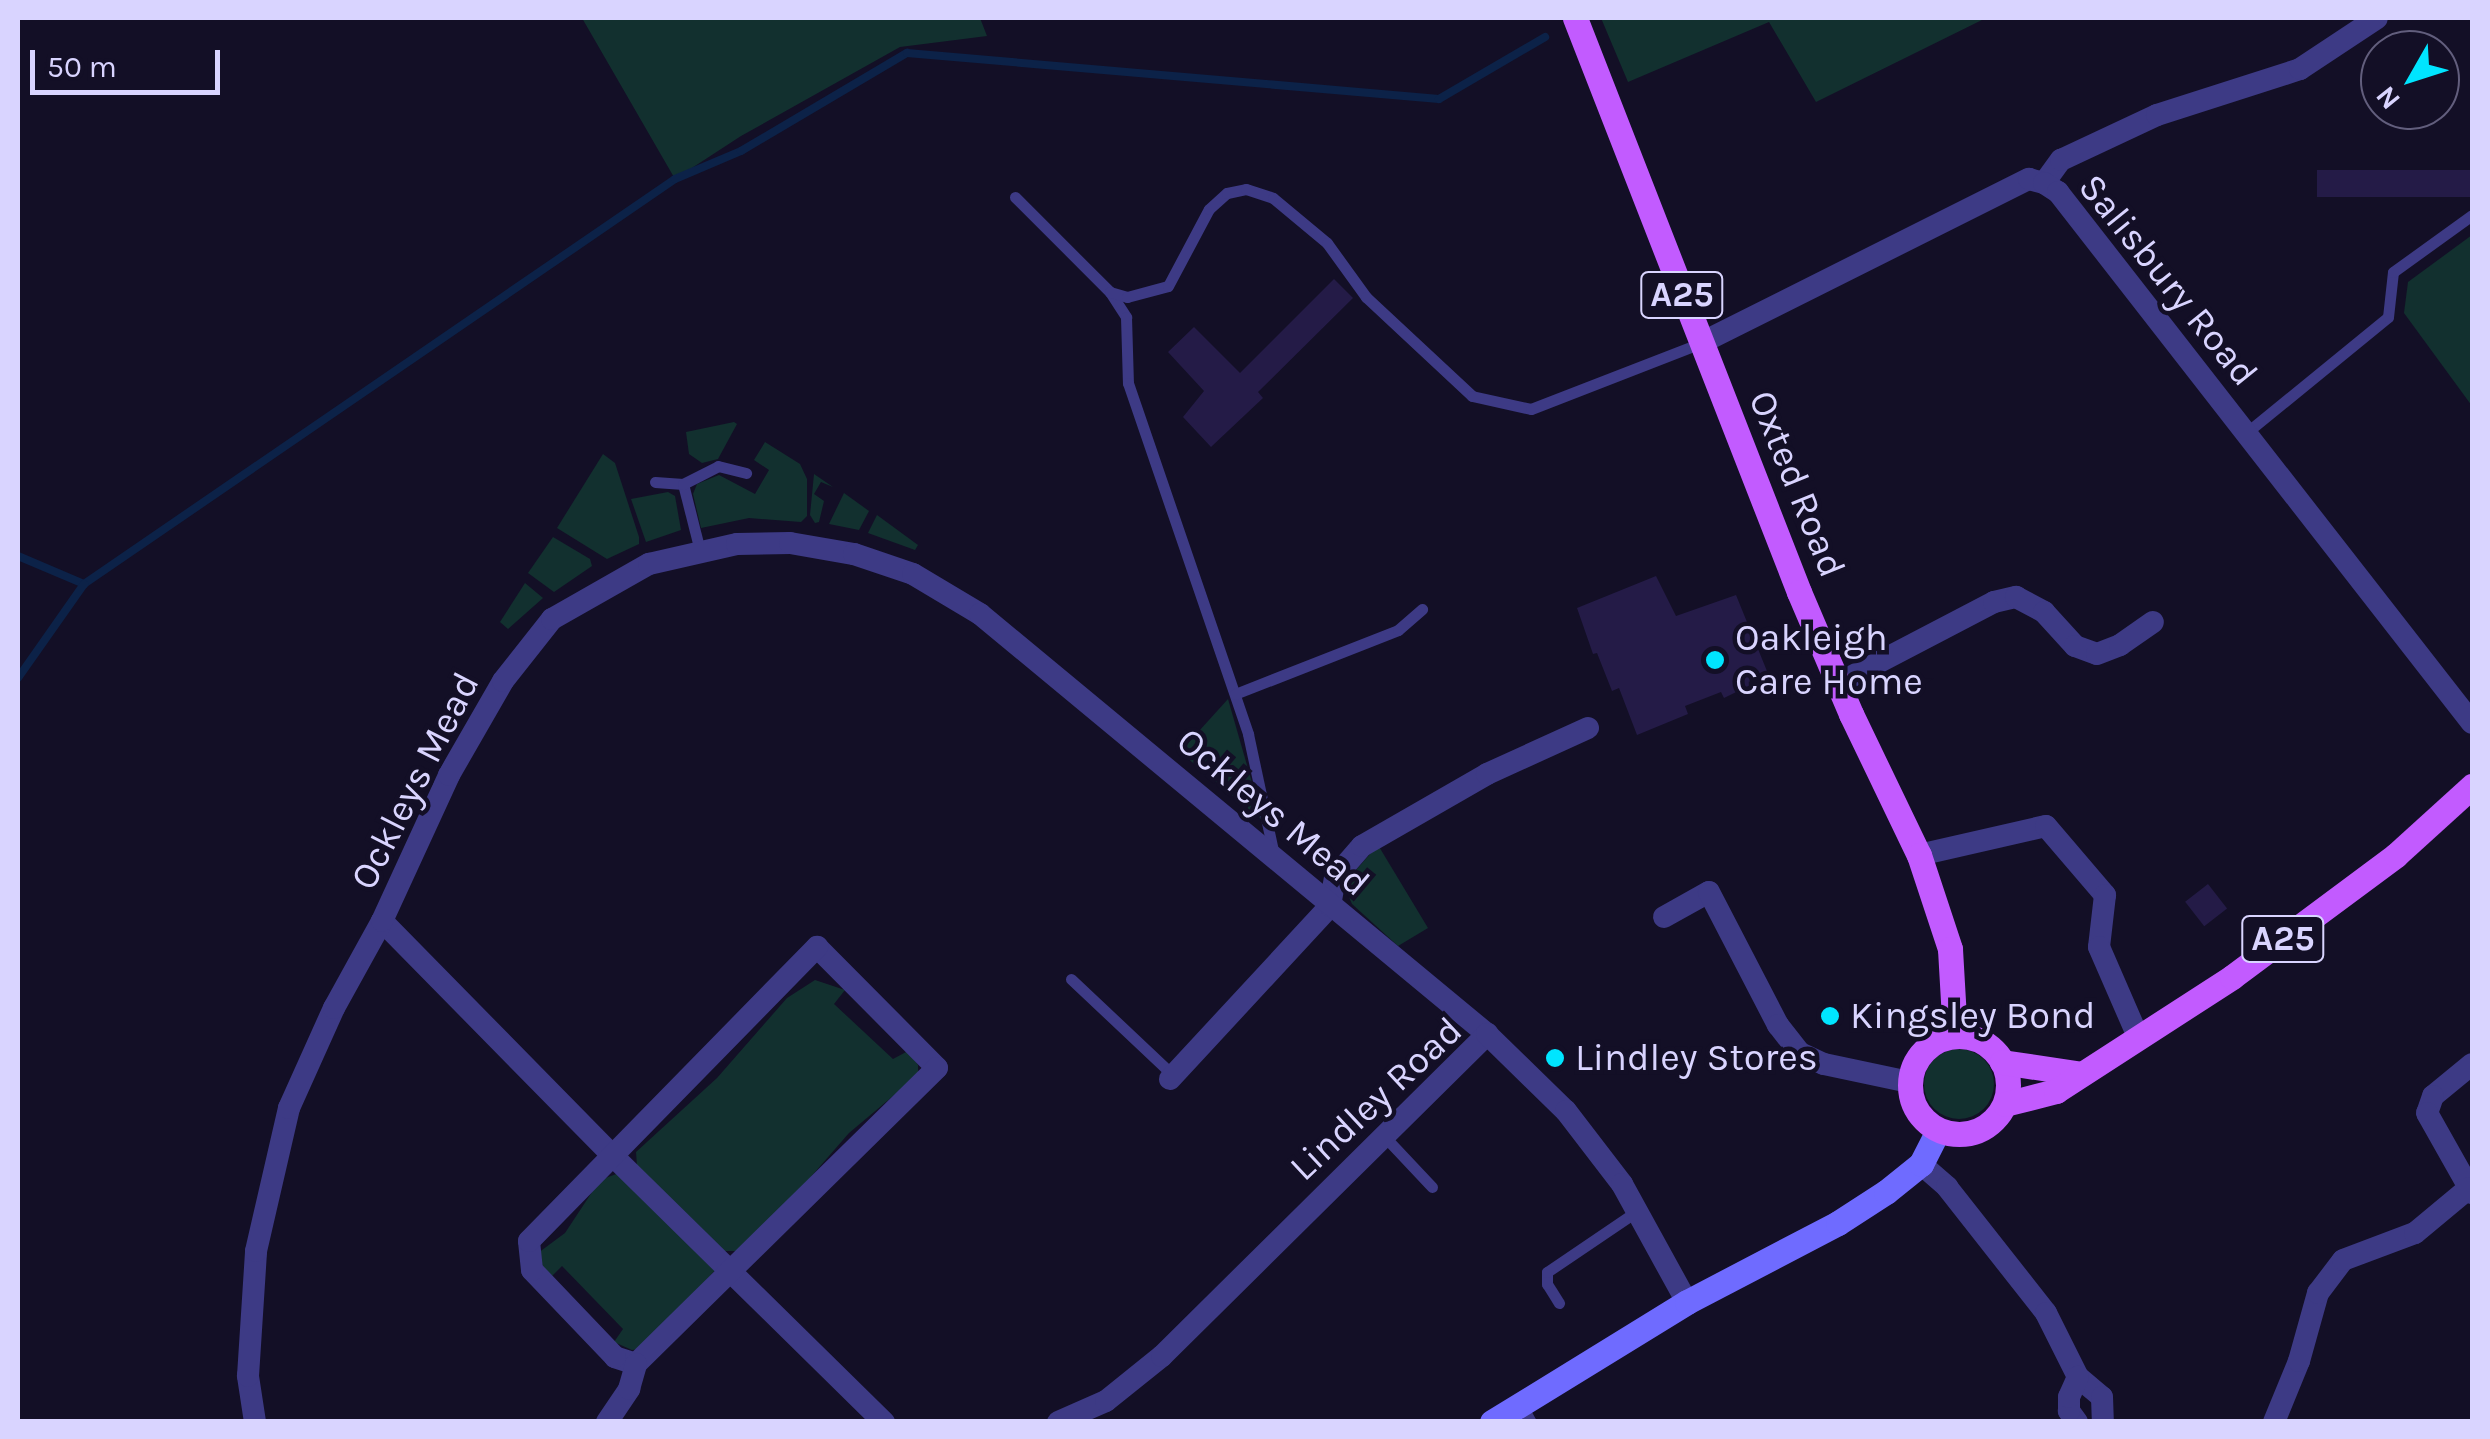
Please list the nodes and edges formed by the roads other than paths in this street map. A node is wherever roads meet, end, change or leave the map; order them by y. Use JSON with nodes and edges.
{"nodes":[{"id":1,"x":1575,"y":18,"type":"edge"},
{"id":2,"x":2369,"y":20,"type":"edge"},
{"id":3,"x":2044,"y":183,"type":"junction"},
{"id":4,"x":1016,"y":197,"type":"dead end"},
{"id":5,"x":2472,"y":215,"type":"edge"},
{"id":6,"x":1110,"y":292,"type":"junction"},
{"id":7,"x":1700,"y":343,"type":"junction"},
{"id":8,"x":2246,"y":433,"type":"junction"},
{"id":9,"x":746,"y":473,"type":"dead end"},
{"id":10,"x":656,"y":482,"type":"dead end"},
{"id":11,"x":683,"y":484,"type":"junction"},
{"id":12,"x":700,"y":551,"type":"junction"},
{"id":13,"x":1422,"y":609,"type":"dead end"},
{"id":14,"x":2153,"y":622,"type":"dead end"},
{"id":15,"x":1838,"y":683,"type":"junction"},
{"id":16,"x":1235,"y":694,"type":"junction"},
{"id":17,"x":2472,"y":723,"type":"edge"},
{"id":18,"x":1588,"y":728,"type":"dead end"},
{"id":19,"x":2472,"y":786,"type":"edge"},
{"id":20,"x":1919,"y":856,"type":"junction"},
{"id":21,"x":1274,"y":857,"type":"junction"},
{"id":22,"x":1330,"y":906,"type":"junction"},
{"id":23,"x":1664,"y":917,"type":"dead end"},
{"id":24,"x":382,"y":921,"type":"junction"},
{"id":25,"x":1070,"y":978,"type":"dead end"},
{"id":26,"x":1487,"y":1034,"type":"junction"},
{"id":27,"x":1955,"y":1036,"type":"junction"},
{"id":28,"x":2139,"y":1039,"type":"junction"},
{"id":29,"x":2002,"y":1062,"type":"junction"},
{"id":30,"x":2472,"y":1064,"type":"edge"},
{"id":31,"x":2080,"y":1074,"type":"junction"},
{"id":32,"x":1172,"y":1078,"type":"joint"},
{"id":33,"x":1909,"y":1082,"type":"junction"},
{"id":34,"x":2004,"y":1104,"type":"junction"},
{"id":35,"x":1938,"y":1130,"type":"junction"},
{"id":36,"x":1384,"y":1136,"type":"junction"},
{"id":37,"x":613,"y":1156,"type":"junction"},
{"id":38,"x":1922,"y":1164,"type":"junction"},
{"id":39,"x":1432,"y":1187,"type":"dead end"},
{"id":40,"x":2471,"y":1191,"type":"edge"},
{"id":41,"x":1636,"y":1211,"type":"junction"},
{"id":42,"x":734,"y":1272,"type":"junction"},
{"id":43,"x":1687,"y":1302,"type":"junction"},
{"id":44,"x":1559,"y":1303,"type":"dead end"},
{"id":45,"x":636,"y":1364,"type":"junction"},
{"id":46,"x":2078,"y":1376,"type":"junction"},
{"id":47,"x":1526,"y":1413,"type":"edge"},
{"id":48,"x":1065,"y":1420,"type":"edge"},
{"id":49,"x":255,"y":1422,"type":"edge"},
{"id":50,"x":607,"y":1422,"type":"edge"},
{"id":51,"x":884,"y":1422,"type":"edge"},
{"id":52,"x":1492,"y":1422,"type":"edge"},
{"id":53,"x":2077,"y":1422,"type":"edge"},
{"id":54,"x":2103,"y":1422,"type":"edge"},
{"id":55,"x":2274,"y":1422,"type":"edge"}],
"edges":[{"from":1,"to":7,"type":"main road","name":"Oxted Road","number":"A25"},
{"from":2,"to":3,"type":"street"},
{"from":3,"to":7,"type":"street","name":"Salisbury Road"},
{"from":3,"to":8,"type":"street","name":"Salisbury Road"},
{"from":4,"to":6,"type":"lane"},
{"from":5,"to":8,"type":"lane"},
{"from":6,"to":7,"type":"lane"},
{"from":6,"to":16,"type":"lane"},
{"from":7,"to":15,"type":"main road","name":"Oxted Road","number":"A25"},
{"from":8,"to":17,"type":"street","name":"Salisbury Road"},
{"from":9,"to":11,"type":"lane"},
{"from":10,"to":11,"type":"lane"},
{"from":11,"to":12,"type":"lane"},
{"from":12,"to":21,"type":"street","name":"Ockleys Mead"},
{"from":12,"to":24,"type":"street","name":"Ockleys Mead"},
{"from":13,"to":16,"type":"lane"},
{"from":14,"to":15,"type":"street"},
{"from":15,"to":20,"type":"main road","name":"Oxted Road","number":"A25"},
{"from":16,"to":21,"type":"lane"},
{"from":18,"to":22,"type":"street"},
{"from":19,"to":28,"type":"main road","number":"A25"},
{"from":20,"to":27,"type":"main road","name":"Oxted Road","number":"A25"},
{"from":20,"to":28,"type":"street"},
{"from":21,"to":22,"type":"street","name":"Ockleys Mead"},
{"from":22,"to":26,"type":"street","name":"Ockleys Mead"},
{"from":22,"to":32,"type":"street"},
{"from":23,"to":33,"type":"street"},
{"from":24,"to":37,"type":"street"},
{"from":24,"to":49,"type":"street","name":"Ockleys Mead"},
{"from":25,"to":32,"type":"lane"},
{"from":26,"to":36,"type":"street","name":"Lindley Road"},
{"from":26,"to":41,"type":"street","name":"Lindley Road"},
{"from":27,"to":29,"type":"main road"},
{"from":27,"to":33,"type":"main road"},
{"from":28,"to":31,"type":"main road","number":"A25"},
{"from":29,"to":31,"type":"main road"},
{"from":29,"to":34,"type":"main road"},
{"from":30,"to":40,"type":"street"},
{"from":31,"to":34,"type":"main road","number":"A25"},
{"from":33,"to":35,"type":"main road"},
{"from":34,"to":35,"type":"main road"},
{"from":35,"to":38,"type":"main road"},
{"from":36,"to":39,"type":"lane"},
{"from":36,"to":48,"type":"street","name":"Lindley Road"},
{"from":37,"to":42,"type":"street"},
{"from":37,"to":42,"type":"street"},
{"from":37,"to":45,"type":"street"},
{"from":38,"to":43,"type":"main road"},
{"from":38,"to":46,"type":"street"},
{"from":40,"to":55,"type":"street"},
{"from":41,"to":43,"type":"street","name":"Lindley Road"},
{"from":41,"to":44,"type":"lane"},
{"from":42,"to":45,"type":"street"},
{"from":42,"to":51,"type":"street"},
{"from":43,"to":47,"type":"main road"},
{"from":45,"to":50,"type":"street"},
{"from":46,"to":53,"type":"street"},
{"from":46,"to":54,"type":"street"},
{"from":47,"to":52,"type":"main road"}]}
